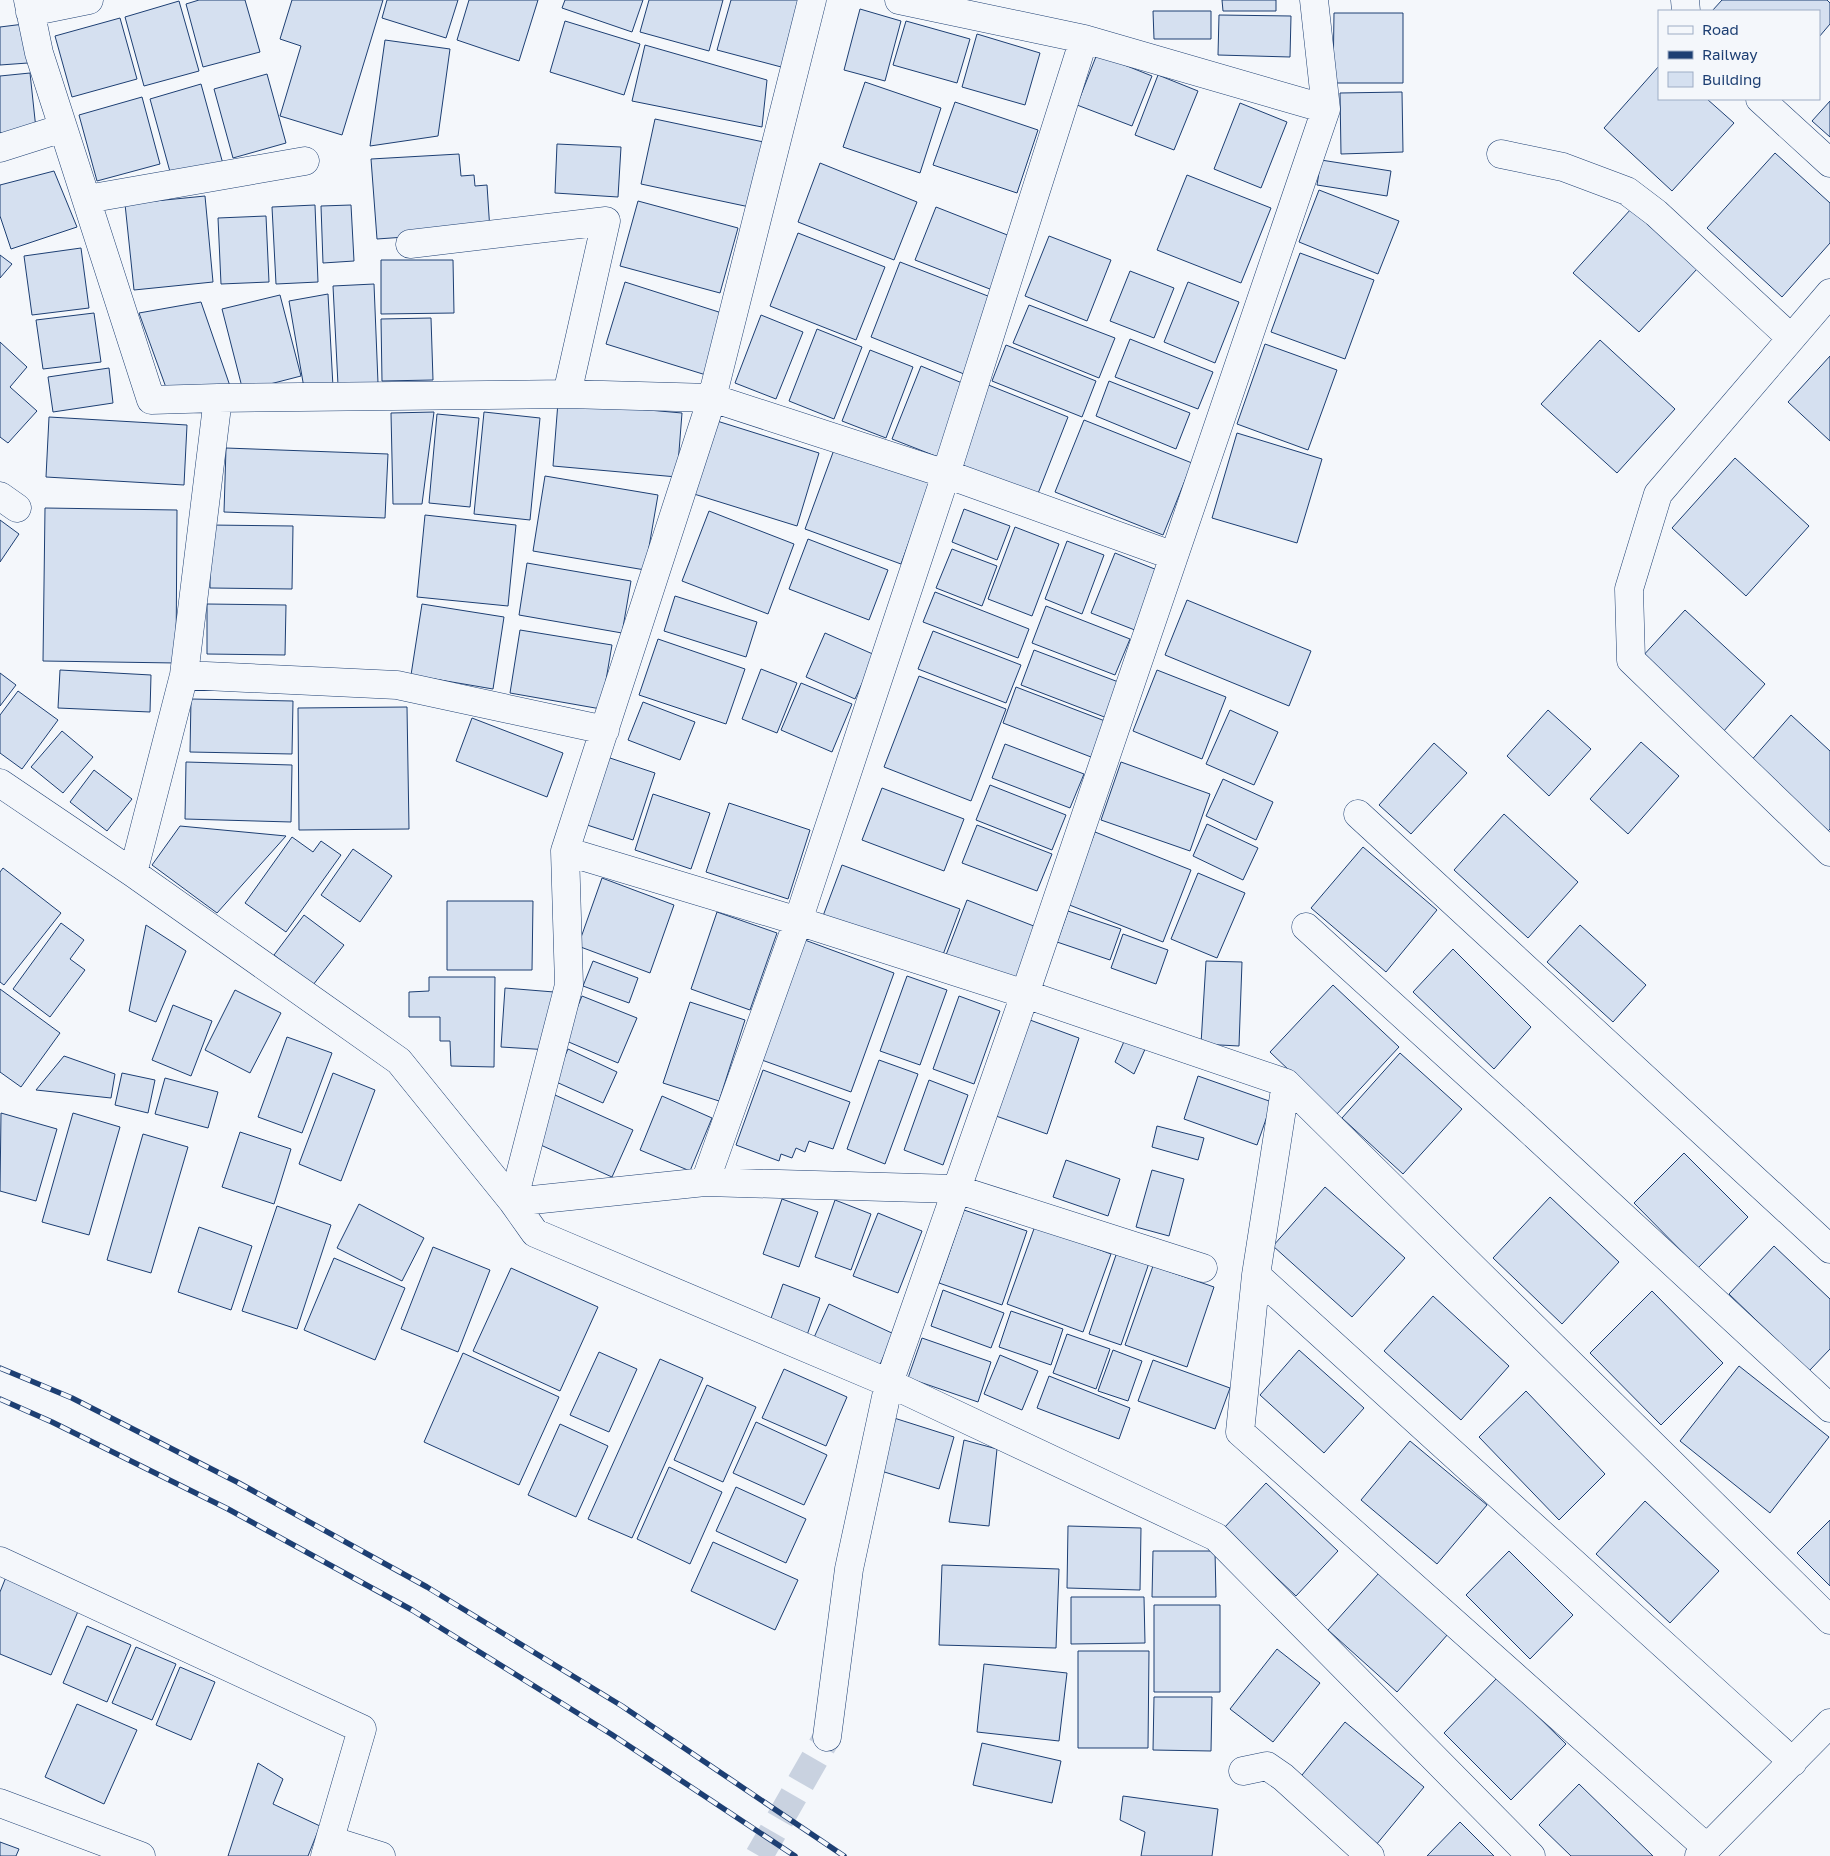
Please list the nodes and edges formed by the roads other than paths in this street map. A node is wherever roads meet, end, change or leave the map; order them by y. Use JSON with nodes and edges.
{"nodes":[{"id":1,"x":89,"y":0,"type":"edge"},
{"id":2,"x":812,"y":0,"type":"edge"},
{"id":3,"x":899,"y":0,"type":"edge"},
{"id":4,"x":1314,"y":0,"type":"edge"},
{"id":5,"x":29,"y":6,"type":"edge"},
{"id":6,"x":1084,"y":38,"type":"junction"},
{"id":7,"x":1761,"y":100,"type":"edge"},
{"id":8,"x":1326,"y":109,"type":"junction"},
{"id":9,"x":63,"y":128,"type":"junction"},
{"id":10,"x":0,"y":148,"type":"edge"},
{"id":11,"x":1502,"y":154,"type":"dead end"},
{"id":12,"x":305,"y":161,"type":"dead end"},
{"id":13,"x":1830,"y":163,"type":"edge"},
{"id":14,"x":87,"y":199,"type":"junction"},
{"id":15,"x":410,"y":244,"type":"dead end"},
{"id":16,"x":1830,"y":293,"type":"edge"},
{"id":17,"x":1791,"y":338,"type":"junction"},
{"id":18,"x":567,"y":394,"type":"junction"},
{"id":19,"x":218,"y":398,"type":"junction"},
{"id":20,"x":712,"y":398,"type":"junction"},
{"id":21,"x":946,"y":474,"type":"junction"},
{"id":22,"x":1174,"y":556,"type":"junction"},
{"id":23,"x":184,"y":676,"type":"junction"},
{"id":24,"x":605,"y":730,"type":"junction"},
{"id":25,"x":0,"y":783,"type":"edge"},
{"id":26,"x":1358,"y":814,"type":"dead end"},
{"id":27,"x":565,"y":851,"type":"junction"},
{"id":28,"x":1830,"y":852,"type":"edge"},
{"id":29,"x":133,"y":873,"type":"junction"},
{"id":30,"x":798,"y":922,"type":"junction"},
{"id":31,"x":1306,"y":927,"type":"dead end"},
{"id":32,"x":1025,"y":994,"type":"junction"},
{"id":33,"x":1286,"y":1084,"type":"junction"},
{"id":34,"x":705,"y":1182,"type":"junction"},
{"id":35,"x":956,"y":1189,"type":"junction"},
{"id":36,"x":513,"y":1202,"type":"junction"},
{"id":37,"x":1830,"y":1250,"type":"edge"},
{"id":38,"x":1203,"y":1268,"type":"dead end"},
{"id":39,"x":1256,"y":1276,"type":"junction"},
{"id":40,"x":889,"y":1384,"type":"junction"},
{"id":41,"x":1830,"y":1408,"type":"edge"},
{"id":42,"x":0,"y":1561,"type":"edge"},
{"id":43,"x":1830,"y":1620,"type":"edge"},
{"id":44,"x":1830,"y":1723,"type":"edge"},
{"id":45,"x":827,"y":1737,"type":"tunnel mouth"},
{"id":46,"x":1792,"y":1762,"type":"junction"},
{"id":47,"x":1243,"y":1771,"type":"dead end"},
{"id":48,"x":0,"y":1803,"type":"edge"},
{"id":49,"x":328,"y":1848,"type":"edge"},
{"id":50,"x":1703,"y":1852,"type":"edge"},
{"id":51,"x":140,"y":1856,"type":"edge"},
{"id":52,"x":381,"y":1856,"type":"edge"},
{"id":53,"x":1370,"y":1856,"type":"edge"},
{"id":54,"x":1531,"y":1856,"type":"edge"}],
"edges":[{"from":1,"to":5,"type":"street"},
{"from":2,"to":20,"type":"street"},
{"from":3,"to":6,"type":"street"},
{"from":4,"to":8,"type":"street"},
{"from":5,"to":9,"type":"street"},
{"from":6,"to":8,"type":"street"},
{"from":6,"to":21,"type":"street"},
{"from":7,"to":13,"type":"street"},
{"from":8,"to":22,"type":"street"},
{"from":9,"to":10,"type":"street"},
{"from":9,"to":14,"type":"street"},
{"from":11,"to":17,"type":"street"},
{"from":12,"to":14,"type":"street"},
{"from":14,"to":19,"type":"street"},
{"from":15,"to":18,"type":"street"},
{"from":16,"to":17,"type":"street"},
{"from":17,"to":28,"type":"street"},
{"from":18,"to":19,"type":"street"},
{"from":18,"to":20,"type":"street"},
{"from":19,"to":23,"type":"street"},
{"from":20,"to":21,"type":"street"},
{"from":20,"to":24,"type":"street"},
{"from":21,"to":22,"type":"street"},
{"from":21,"to":30,"type":"street"},
{"from":22,"to":32,"type":"street"},
{"from":23,"to":24,"type":"street"},
{"from":23,"to":29,"type":"street"},
{"from":24,"to":27,"type":"street"},
{"from":25,"to":29,"type":"street"},
{"from":26,"to":37,"type":"street"},
{"from":27,"to":30,"type":"street"},
{"from":27,"to":36,"type":"street"},
{"from":29,"to":36,"type":"street"},
{"from":30,"to":32,"type":"street"},
{"from":30,"to":34,"type":"street"},
{"from":31,"to":41,"type":"street"},
{"from":32,"to":33,"type":"street"},
{"from":32,"to":35,"type":"street"},
{"from":33,"to":39,"type":"street"},
{"from":33,"to":43,"type":"street"},
{"from":34,"to":35,"type":"street"},
{"from":34,"to":36,"type":"street"},
{"from":35,"to":38,"type":"street"},
{"from":35,"to":40,"type":"street"},
{"from":36,"to":40,"type":"street"},
{"from":39,"to":46,"type":"street"},
{"from":39,"to":50,"type":"street"},
{"from":40,"to":45,"type":"street"},
{"from":40,"to":54,"type":"street"},
{"from":42,"to":49,"type":"street"},
{"from":44,"to":46,"type":"street"},
{"from":46,"to":50,"type":"street"},
{"from":47,"to":53,"type":"street"},
{"from":48,"to":51,"type":"street"},
{"from":49,"to":52,"type":"street"}]}
